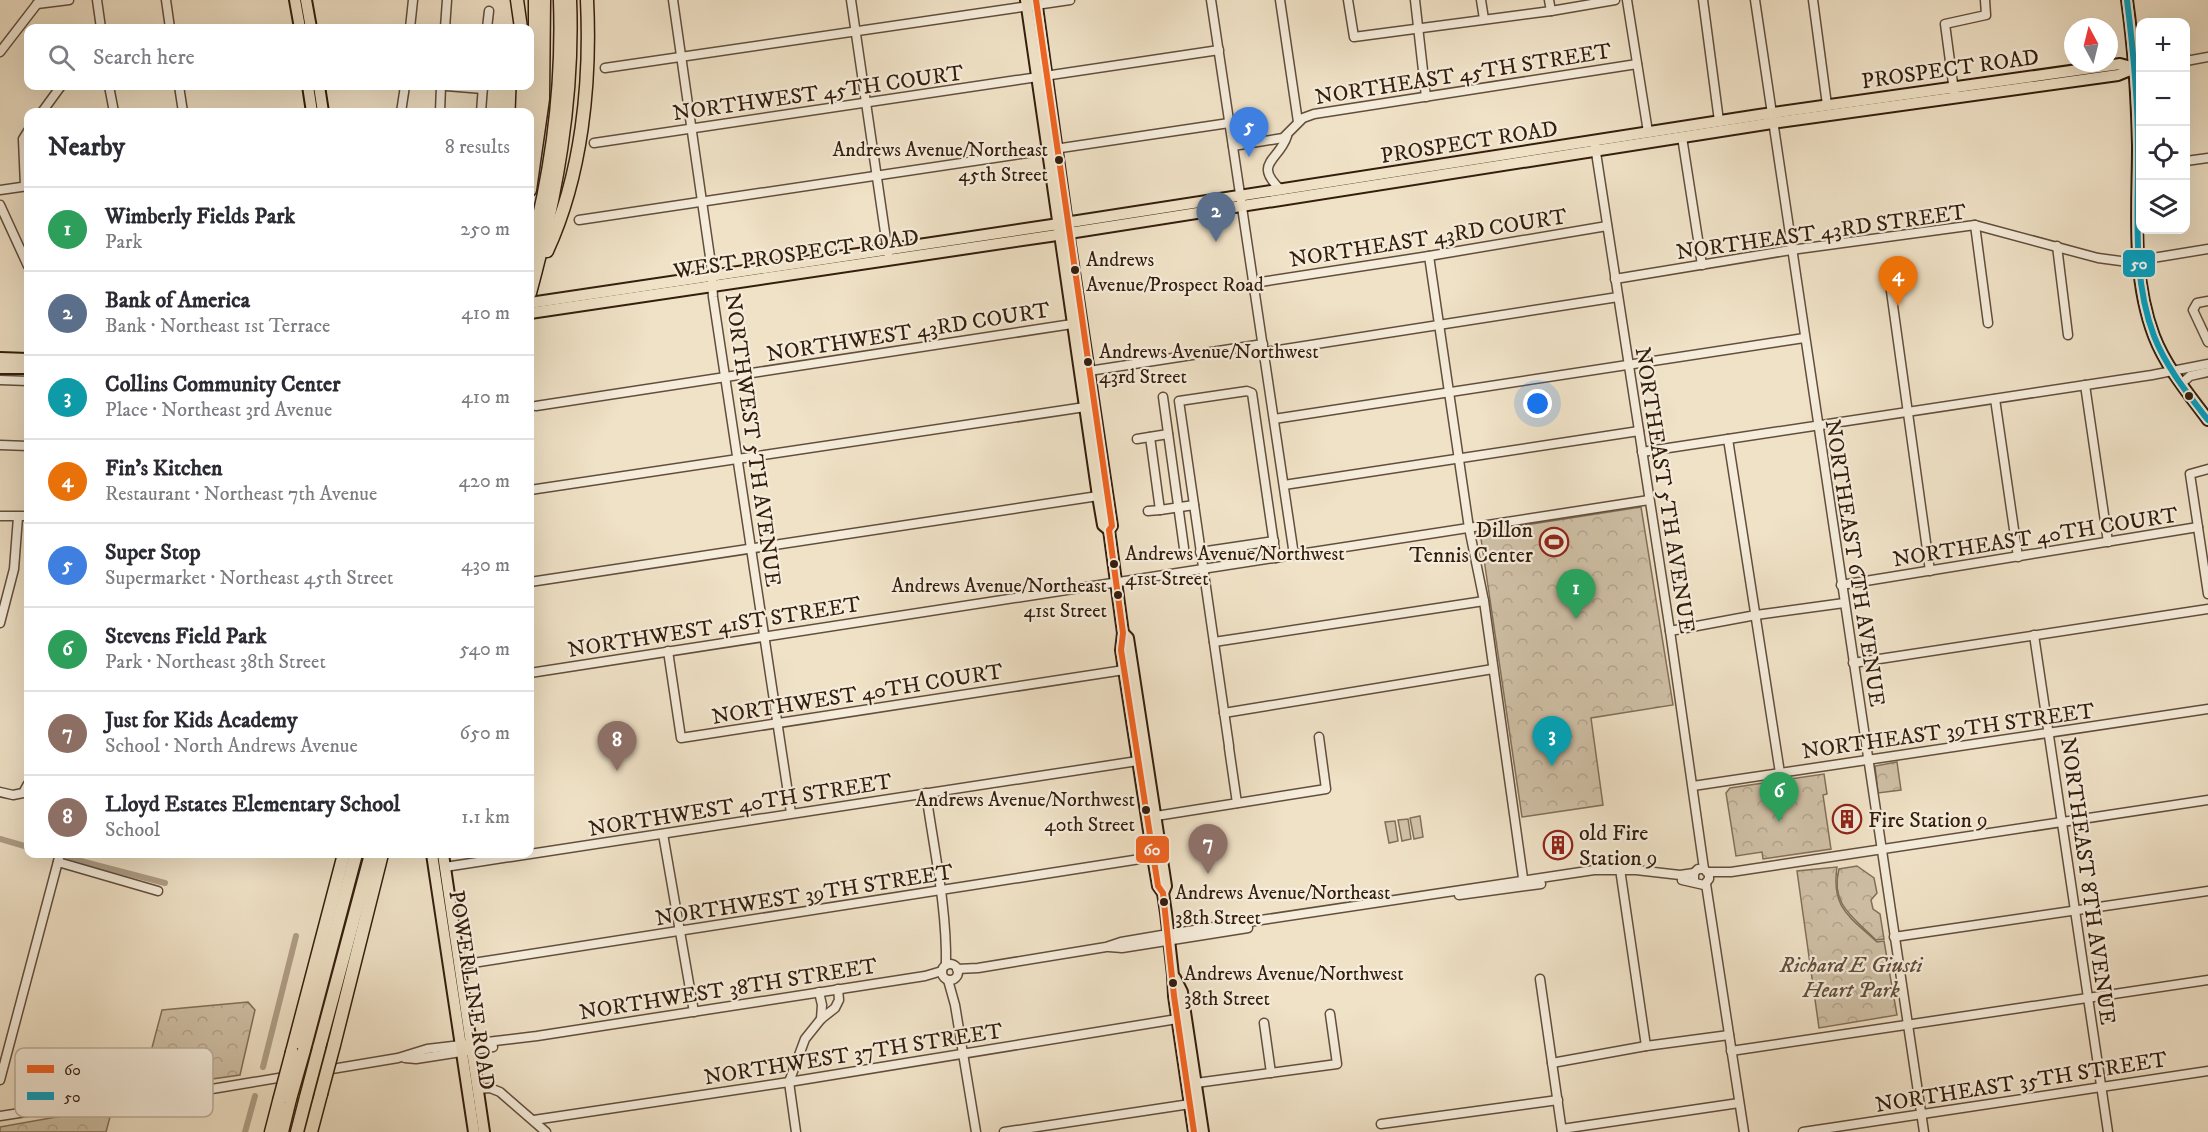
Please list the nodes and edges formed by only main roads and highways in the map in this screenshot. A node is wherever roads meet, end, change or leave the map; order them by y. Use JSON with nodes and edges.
{"nodes":[{"id":1,"x":295,"y":0,"type":"edge"},
{"id":2,"x":306,"y":0,"type":"edge"},
{"id":3,"x":517,"y":0,"type":"edge"},
{"id":4,"x":535,"y":0,"type":"edge"},
{"id":5,"x":544,"y":0,"type":"edge"},
{"id":6,"x":560,"y":0,"type":"edge"},
{"id":7,"x":570,"y":0,"type":"edge"},
{"id":8,"x":587,"y":0,"type":"edge"},
{"id":9,"x":2127,"y":0,"type":"edge"},
{"id":10,"x":1031,"y":3,"type":"edge"},
{"id":11,"x":299,"y":24,"type":"edge"},
{"id":12,"x":310,"y":24,"type":"edge"},
{"id":13,"x":520,"y":24,"type":"edge"},
{"id":14,"x":2136,"y":56,"type":"edge"},
{"id":15,"x":2136,"y":69,"type":"edge"},
{"id":16,"x":2138,"y":72,"type":"edge"},
{"id":17,"x":534,"y":88,"type":"edge"},
{"id":18,"x":309,"y":90,"type":"edge"},
{"id":19,"x":320,"y":90,"type":"edge"},
{"id":20,"x":523,"y":90,"type":"edge"},
{"id":21,"x":534,"y":90,"type":"edge"},
{"id":22,"x":1954,"y":92,"type":"junction"},
{"id":23,"x":311,"y":108,"type":"edge"},
{"id":24,"x":322,"y":108,"type":"edge"},
{"id":25,"x":522,"y":108,"type":"edge"},
{"id":26,"x":532,"y":108,"type":"edge"},
{"id":27,"x":1771,"y":118,"type":"junction"},
{"id":28,"x":2139,"y":126,"type":"edge"},
{"id":29,"x":1595,"y":146,"type":"junction"},
{"id":30,"x":534,"y":166,"type":"edge"},
{"id":31,"x":1417,"y":173,"type":"junction"},
{"id":32,"x":2139,"y":180,"type":"edge"},
{"id":33,"x":1240,"y":201,"type":"junction"},
{"id":34,"x":1063,"y":228,"type":"junction"},
{"id":35,"x":534,"y":236,"type":"edge"},
{"id":36,"x":534,"y":277,"type":"edge"},
{"id":37,"x":712,"y":281,"type":"junction"},
{"id":38,"x":534,"y":282,"type":"edge"},
{"id":39,"x":534,"y":303,"type":"edge"},
{"id":40,"x":534,"y":312,"type":"edge"},
{"id":41,"x":0,"y":358,"type":"edge"},
{"id":42,"x":24,"y":359,"type":"edge"},
{"id":43,"x":0,"y":368,"type":"edge"},
{"id":44,"x":24,"y":368,"type":"edge"},
{"id":45,"x":1085,"y":407,"type":"junction"},
{"id":46,"x":1095,"y":415,"type":"junction"},
{"id":47,"x":2208,"y":420,"type":"edge"},
{"id":48,"x":1109,"y":530,"type":"junction"},
{"id":49,"x":1123,"y":633,"type":"junction"},
{"id":50,"x":1143,"y":760,"type":"junction"},
{"id":51,"x":343,"y":858,"type":"edge"},
{"id":52,"x":355,"y":858,"type":"edge"},
{"id":53,"x":370,"y":858,"type":"edge"},
{"id":54,"x":381,"y":858,"type":"edge"},
{"id":55,"x":434,"y":858,"type":"edge"},
{"id":56,"x":437,"y":858,"type":"edge"},
{"id":57,"x":444,"y":858,"type":"edge"},
{"id":58,"x":445,"y":867,"type":"junction"},
{"id":59,"x":437,"y":881,"type":"junction"},
{"id":60,"x":1163,"y":893,"type":"junction"},
{"id":61,"x":450,"y":900,"type":"junction"},
{"id":62,"x":1173,"y":975,"type":"junction"},
{"id":63,"x":468,"y":1047,"type":"junction"},
{"id":64,"x":298,"y":1051,"type":"junction"},
{"id":65,"x":1185,"y":1073,"type":"junction"},
{"id":66,"x":1196,"y":1083,"type":"junction"},
{"id":67,"x":285,"y":1100,"type":"junction"},
{"id":68,"x":1190,"y":1104,"type":"junction"},
{"id":69,"x":1200,"y":1111,"type":"junction"},
{"id":70,"x":271,"y":1132,"type":"edge"},
{"id":71,"x":282,"y":1132,"type":"edge"},
{"id":72,"x":297,"y":1132,"type":"edge"},
{"id":73,"x":311,"y":1132,"type":"edge"},
{"id":74,"x":474,"y":1132,"type":"edge"},
{"id":75,"x":484,"y":1132,"type":"edge"},
{"id":76,"x":1194,"y":1132,"type":"edge"},
{"id":77,"x":1203,"y":1132,"type":"edge"}],
"edges":[{"from":1,"to":11,"type":"main road"},
{"from":2,"to":12,"type":"main road"},
{"from":3,"to":13,"type":"highway"},
{"from":4,"to":17,"type":"highway"},
{"from":5,"to":30,"type":"highway"},
{"from":6,"to":35,"type":"highway"},
{"from":7,"to":36,"type":"highway"},
{"from":8,"to":38,"type":"highway"},
{"from":9,"to":14,"type":"main road"},
{"from":10,"to":34,"type":"main road"},
{"from":15,"to":22,"type":"main road","name":"PROSPECT ROAD"},
{"from":16,"to":28,"type":"main road"},
{"from":18,"to":23,"type":"main road"},
{"from":19,"to":24,"type":"main road"},
{"from":20,"to":25,"type":"highway"},
{"from":21,"to":26,"type":"highway"},
{"from":22,"to":27,"type":"main road","name":"PROSPECT ROAD"},
{"from":22,"to":27,"type":"main road","name":"PROSPECT ROAD"},
{"from":27,"to":29,"type":"main road","name":"PROSPECT ROAD"},
{"from":27,"to":29,"type":"main road","name":"PROSPECT ROAD"},
{"from":29,"to":31,"type":"main road","name":"PROSPECT ROAD"},
{"from":31,"to":33,"type":"main road","name":"PROSPECT ROAD"},
{"from":31,"to":33,"type":"main road","name":"PROSPECT ROAD"},
{"from":32,"to":47,"type":"main road"},
{"from":33,"to":34,"type":"main road","name":"PROSPECT ROAD"},
{"from":34,"to":37,"type":"main road","name":"WEST PROSPECT ROAD"},
{"from":34,"to":45,"type":"main road"},
{"from":34,"to":46,"type":"main road"},
{"from":37,"to":39,"type":"main road","name":"WEST PROSPECT ROAD"},
{"from":37,"to":40,"type":"main road","name":"WEST PROSPECT ROAD"},
{"from":41,"to":42,"type":"main road"},
{"from":43,"to":44,"type":"main road"},
{"from":45,"to":46,"type":"main road"},
{"from":45,"to":48,"type":"main road"},
{"from":46,"to":48,"type":"main road"},
{"from":48,"to":49,"type":"main road"},
{"from":49,"to":50,"type":"main road"},
{"from":49,"to":50,"type":"main road"},
{"from":50,"to":60,"type":"main road"},
{"from":50,"to":60,"type":"main road"},
{"from":51,"to":64,"type":"highway"},
{"from":52,"to":64,"type":"highway"},
{"from":53,"to":72,"type":"highway","bridge":true},
{"from":54,"to":73,"type":"highway","bridge":true},
{"from":55,"to":59,"type":"main road","name":"POWERLINE ROAD"},
{"from":56,"to":58,"type":"main road"},
{"from":57,"to":58,"type":"main road","name":"POWERLINE ROAD"},
{"from":58,"to":61,"type":"main road","name":"POWERLINE ROAD"},
{"from":59,"to":61,"type":"main road"},
{"from":59,"to":63,"type":"main road","name":"POWERLINE ROAD"},
{"from":60,"to":62,"type":"main road"},
{"from":61,"to":63,"type":"main road","name":"POWERLINE ROAD"},
{"from":62,"to":65,"type":"main road"},
{"from":62,"to":66,"type":"main road"},
{"from":63,"to":74,"type":"main road","name":"POWERLINE ROAD"},
{"from":63,"to":75,"type":"main road","name":"POWERLINE ROAD"},
{"from":64,"to":67,"type":"highway","bridge":true},
{"from":65,"to":66,"type":"main road"},
{"from":65,"to":68,"type":"main road"},
{"from":66,"to":69,"type":"main road"},
{"from":67,"to":70,"type":"highway"},
{"from":67,"to":71,"type":"highway"},
{"from":68,"to":69,"type":"main road"},
{"from":68,"to":76,"type":"main road"},
{"from":69,"to":77,"type":"main road"}]}
